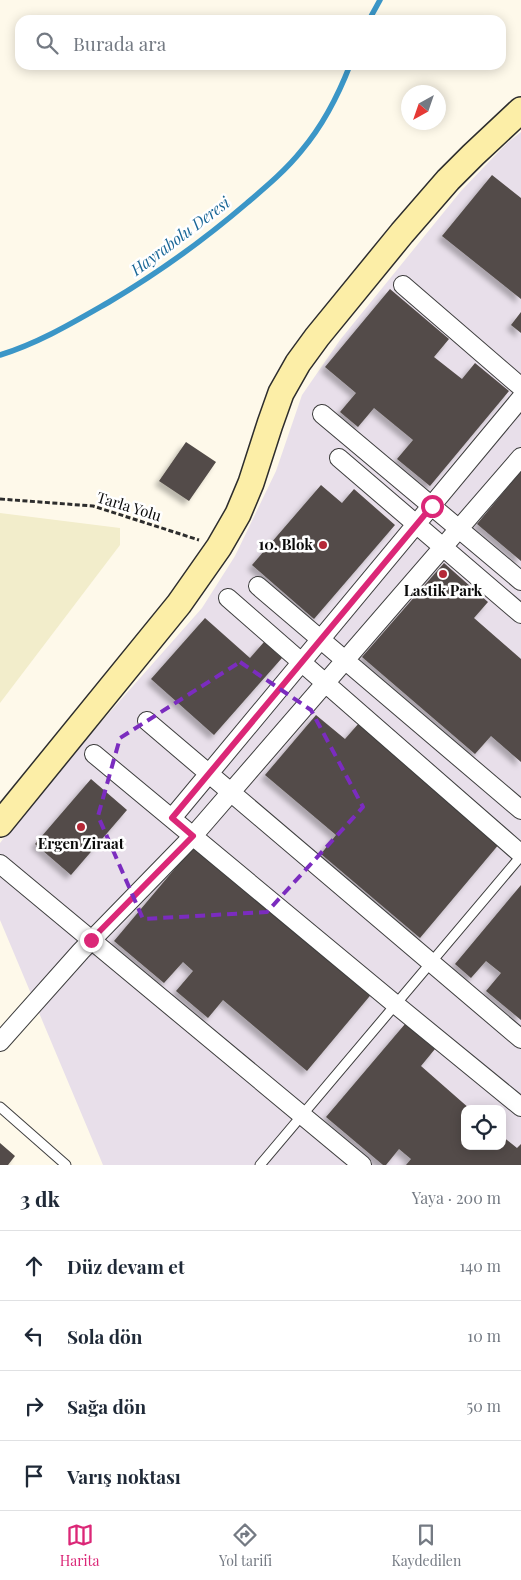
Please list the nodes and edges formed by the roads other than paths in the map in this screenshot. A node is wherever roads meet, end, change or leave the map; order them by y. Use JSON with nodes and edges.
{"nodes":[{"id":1,"x":521,"y":110,"type":"edge"},
{"id":2,"x":403,"y":285,"type":"dead end"},
{"id":3,"x":521,"y":387,"type":"edge"},
{"id":4,"x":521,"y":398,"type":"edge"},
{"id":5,"x":322,"y":414,"type":"dead end"},
{"id":6,"x":521,"y":457,"type":"edge"},
{"id":7,"x":340,"y":458,"type":"dead end"},
{"id":8,"x":432,"y":506,"type":"junction"},
{"id":9,"x":416,"y":524,"type":"junction"},
{"id":10,"x":459,"y":529,"type":"junction"},
{"id":11,"x":443,"y":547,"type":"junction"},
{"id":12,"x":521,"y":581,"type":"edge"},
{"id":13,"x":258,"y":586,"type":"dead end"},
{"id":14,"x":228,"y":598,"type":"dead end"},
{"id":15,"x":521,"y":614,"type":"edge"},
{"id":16,"x":320,"y":639,"type":"junction"},
{"id":17,"x":345,"y":660,"type":"junction"},
{"id":18,"x":301,"y":662,"type":"junction"},
{"id":19,"x":325,"y":683,"type":"junction"},
{"id":20,"x":147,"y":720,"type":"dead end"},
{"id":21,"x":94,"y":754,"type":"dead end"},
{"id":22,"x":209,"y":774,"type":"junction"},
{"id":23,"x":230,"y":792,"type":"junction"},
{"id":24,"x":521,"y":810,"type":"edge"},
{"id":25,"x":172,"y":818,"type":"junction"},
{"id":26,"x":0,"y":824,"type":"edge"},
{"id":27,"x":193,"y":836,"type":"junction"},
{"id":28,"x":521,"y":855,"type":"edge"},
{"id":29,"x":0,"y":864,"type":"edge"},
{"id":30,"x":91,"y":940,"type":"junction"},
{"id":31,"x":431,"y":962,"type":"junction"},
{"id":32,"x":395,"y":1004,"type":"junction"},
{"id":33,"x":521,"y":1040,"type":"edge"},
{"id":34,"x":0,"y":1042,"type":"edge"},
{"id":35,"x":0,"y":1107,"type":"edge"},
{"id":36,"x":521,"y":1107,"type":"edge"},
{"id":37,"x":302,"y":1115,"type":"junction"},
{"id":38,"x":63,"y":1164,"type":"edge"},
{"id":39,"x":260,"y":1165,"type":"edge"},
{"id":40,"x":362,"y":1165,"type":"edge"}],
"edges":[{"from":1,"to":26,"type":"main road"},
{"from":2,"to":3,"type":"street"},
{"from":4,"to":8,"type":"street"},
{"from":5,"to":8,"type":"street"},
{"from":6,"to":10,"type":"street"},
{"from":7,"to":9,"type":"street"},
{"from":8,"to":9,"type":"street"},
{"from":8,"to":10,"type":"street"},
{"from":9,"to":11,"type":"street"},
{"from":9,"to":16,"type":"street"},
{"from":10,"to":11,"type":"street"},
{"from":10,"to":12,"type":"street"},
{"from":11,"to":15,"type":"street"},
{"from":11,"to":17,"type":"street"},
{"from":13,"to":16,"type":"street"},
{"from":14,"to":18,"type":"street"},
{"from":16,"to":17,"type":"street"},
{"from":16,"to":18,"type":"street"},
{"from":17,"to":19,"type":"street"},
{"from":17,"to":24,"type":"street"},
{"from":18,"to":19,"type":"street"},
{"from":18,"to":22,"type":"street"},
{"from":19,"to":23,"type":"street"},
{"from":19,"to":28,"type":"street"},
{"from":20,"to":22,"type":"street"},
{"from":21,"to":25,"type":"street"},
{"from":22,"to":23,"type":"street"},
{"from":22,"to":25,"type":"street"},
{"from":23,"to":27,"type":"street"},
{"from":23,"to":31,"type":"street"},
{"from":25,"to":27,"type":"street"},
{"from":27,"to":30,"type":"street"},
{"from":27,"to":32,"type":"street"},
{"from":28,"to":31,"type":"lane"},
{"from":29,"to":30,"type":"street"},
{"from":30,"to":34,"type":"street"},
{"from":30,"to":37,"type":"street"},
{"from":31,"to":32,"type":"lane"},
{"from":31,"to":33,"type":"street"},
{"from":32,"to":36,"type":"street"},
{"from":32,"to":37,"type":"lane"},
{"from":35,"to":38,"type":"lane"},
{"from":37,"to":39,"type":"lane"},
{"from":37,"to":40,"type":"street"}]}
